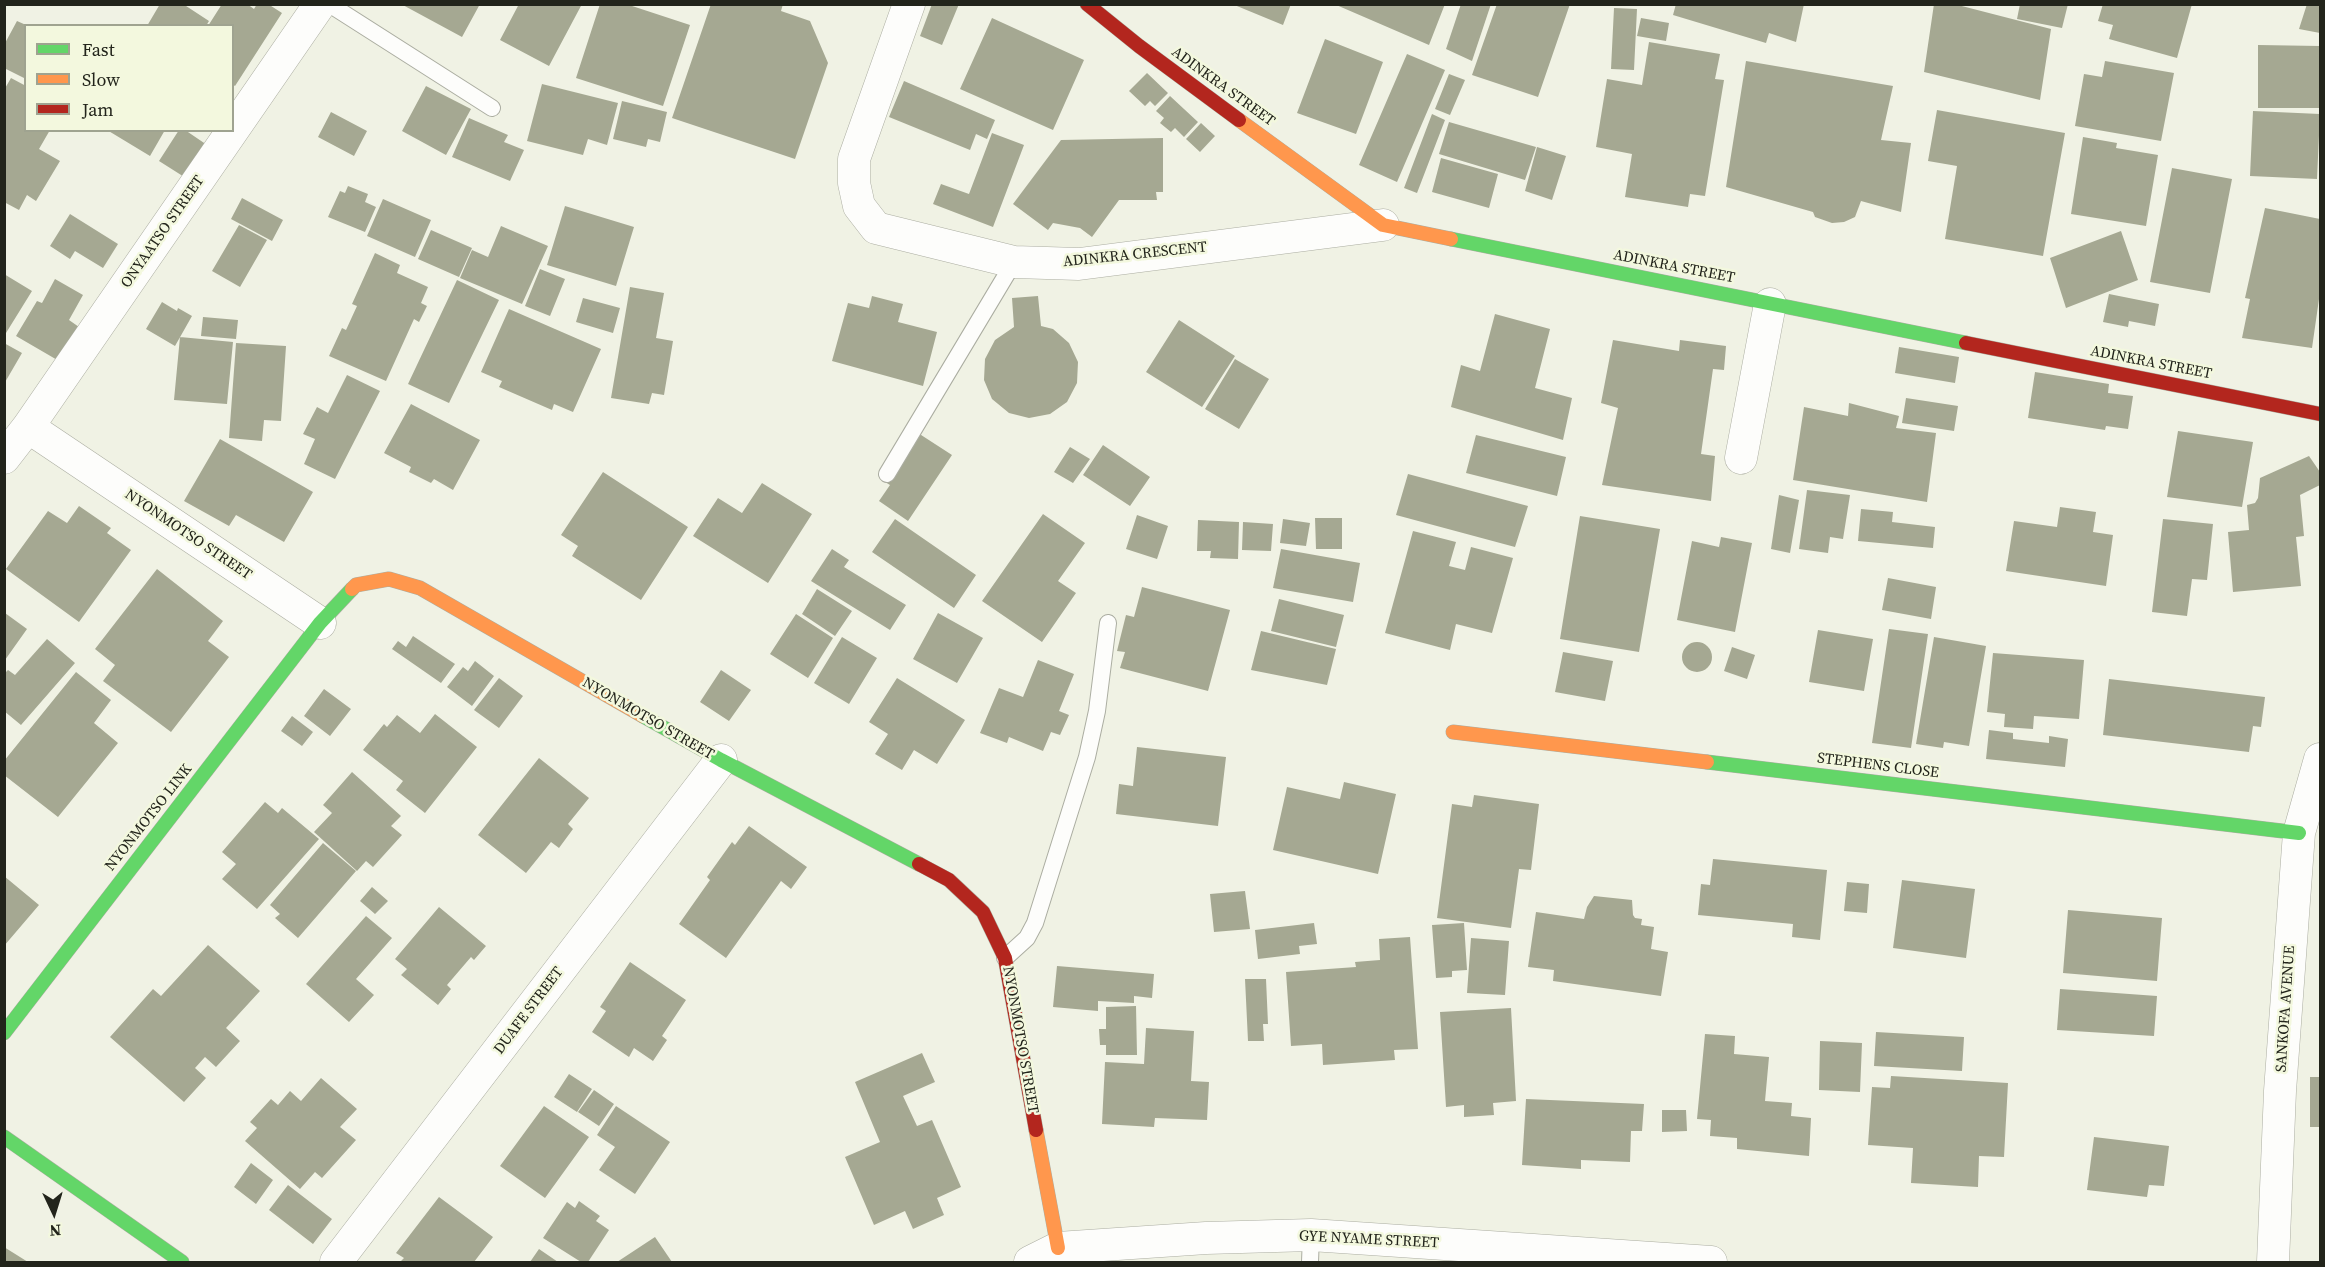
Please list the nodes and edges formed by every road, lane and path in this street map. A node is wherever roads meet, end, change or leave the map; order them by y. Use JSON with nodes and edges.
{"nodes":[{"id":1,"x":320,"y":4,"type":"edge"},
{"id":2,"x":329,"y":4,"type":"edge"},
{"id":3,"x":909,"y":4,"type":"edge"},
{"id":4,"x":1087,"y":4,"type":"edge"},
{"id":5,"x":492,"y":108,"type":"dead end"},
{"id":6,"x":234,"y":129,"type":"edge"},
{"id":7,"x":232,"y":132,"type":"edge"},
{"id":8,"x":1383,"y":225,"type":"junction"},
{"id":9,"x":1014,"y":262,"type":"junction"},
{"id":10,"x":1770,"y":304,"type":"junction"},
{"id":11,"x":2320,"y":414,"type":"edge"},
{"id":12,"x":28,"y":427,"type":"junction"},
{"id":13,"x":4,"y":458,"type":"edge"},
{"id":14,"x":1741,"y":458,"type":"dead end"},
{"id":15,"x":887,"y":474,"type":"dead end"},
{"id":16,"x":320,"y":623,"type":"junction"},
{"id":17,"x":1108,"y":623,"type":"dead end"},
{"id":18,"x":1453,"y":732,"type":"dead end"},
{"id":19,"x":2320,"y":759,"type":"edge"},
{"id":20,"x":721,"y":760,"type":"junction"},
{"id":21,"x":2299,"y":833,"type":"junction"},
{"id":22,"x":1005,"y":958,"type":"junction"},
{"id":23,"x":4,"y":1033,"type":"edge"},
{"id":24,"x":4,"y":1137,"type":"edge"},
{"id":25,"x":1310,"y":1249,"type":"edge"},
{"id":26,"x":1058,"y":1255,"type":"edge"},
{"id":27,"x":182,"y":1263,"type":"edge"},
{"id":28,"x":336,"y":1263,"type":"edge"},
{"id":29,"x":1030,"y":1263,"type":"edge"},
{"id":30,"x":1711,"y":1263,"type":"edge"},
{"id":31,"x":2273,"y":1263,"type":"edge"}],
"edges":[{"from":1,"to":6,"type":"street","name":"ONYAATSO STREET"},
{"from":2,"to":5,"type":"lane"},
{"from":3,"to":9,"type":"street","name":"ADINKRA CRESCENT"},
{"from":4,"to":8,"type":"street","name":"ADINKRA STREET"},
{"from":7,"to":12,"type":"street","name":"ONYAATSO STREET"},
{"from":8,"to":9,"type":"street","name":"ADINKRA CRESCENT"},
{"from":8,"to":10,"type":"street","name":"ADINKRA STREET"},
{"from":9,"to":15,"type":"lane"},
{"from":10,"to":11,"type":"street","name":"ADINKRA STREET"},
{"from":10,"to":14,"type":"street"},
{"from":12,"to":13,"type":"street","name":"ONYAATSO STREET"},
{"from":12,"to":16,"type":"street","name":"NYONMOTSO STREET"},
{"from":16,"to":20,"type":"street","name":"NYONMOTSO STREET"},
{"from":16,"to":23,"type":"street","name":"NYONMOTSO LINK"},
{"from":17,"to":22,"type":"lane"},
{"from":18,"to":21,"type":"street","name":"STEPHENS CLOSE"},
{"from":19,"to":21,"type":"street","name":"SANKOFA AVENUE"},
{"from":20,"to":22,"type":"street","name":"NYONMOTSO STREET"},
{"from":20,"to":28,"type":"street","name":"DUAFE STREET"},
{"from":21,"to":31,"type":"street","name":"SANKOFA AVENUE"},
{"from":22,"to":26,"type":"street","name":"NYONMOTSO STREET"},
{"from":24,"to":27,"type":"street"},
{"from":25,"to":26,"type":"street","name":"GYE NYAME STREET"},
{"from":25,"to":30,"type":"street","name":"GYE NYAME STREET"},
{"from":26,"to":29,"type":"street","name":"GYE NYAME STREET"}]}
